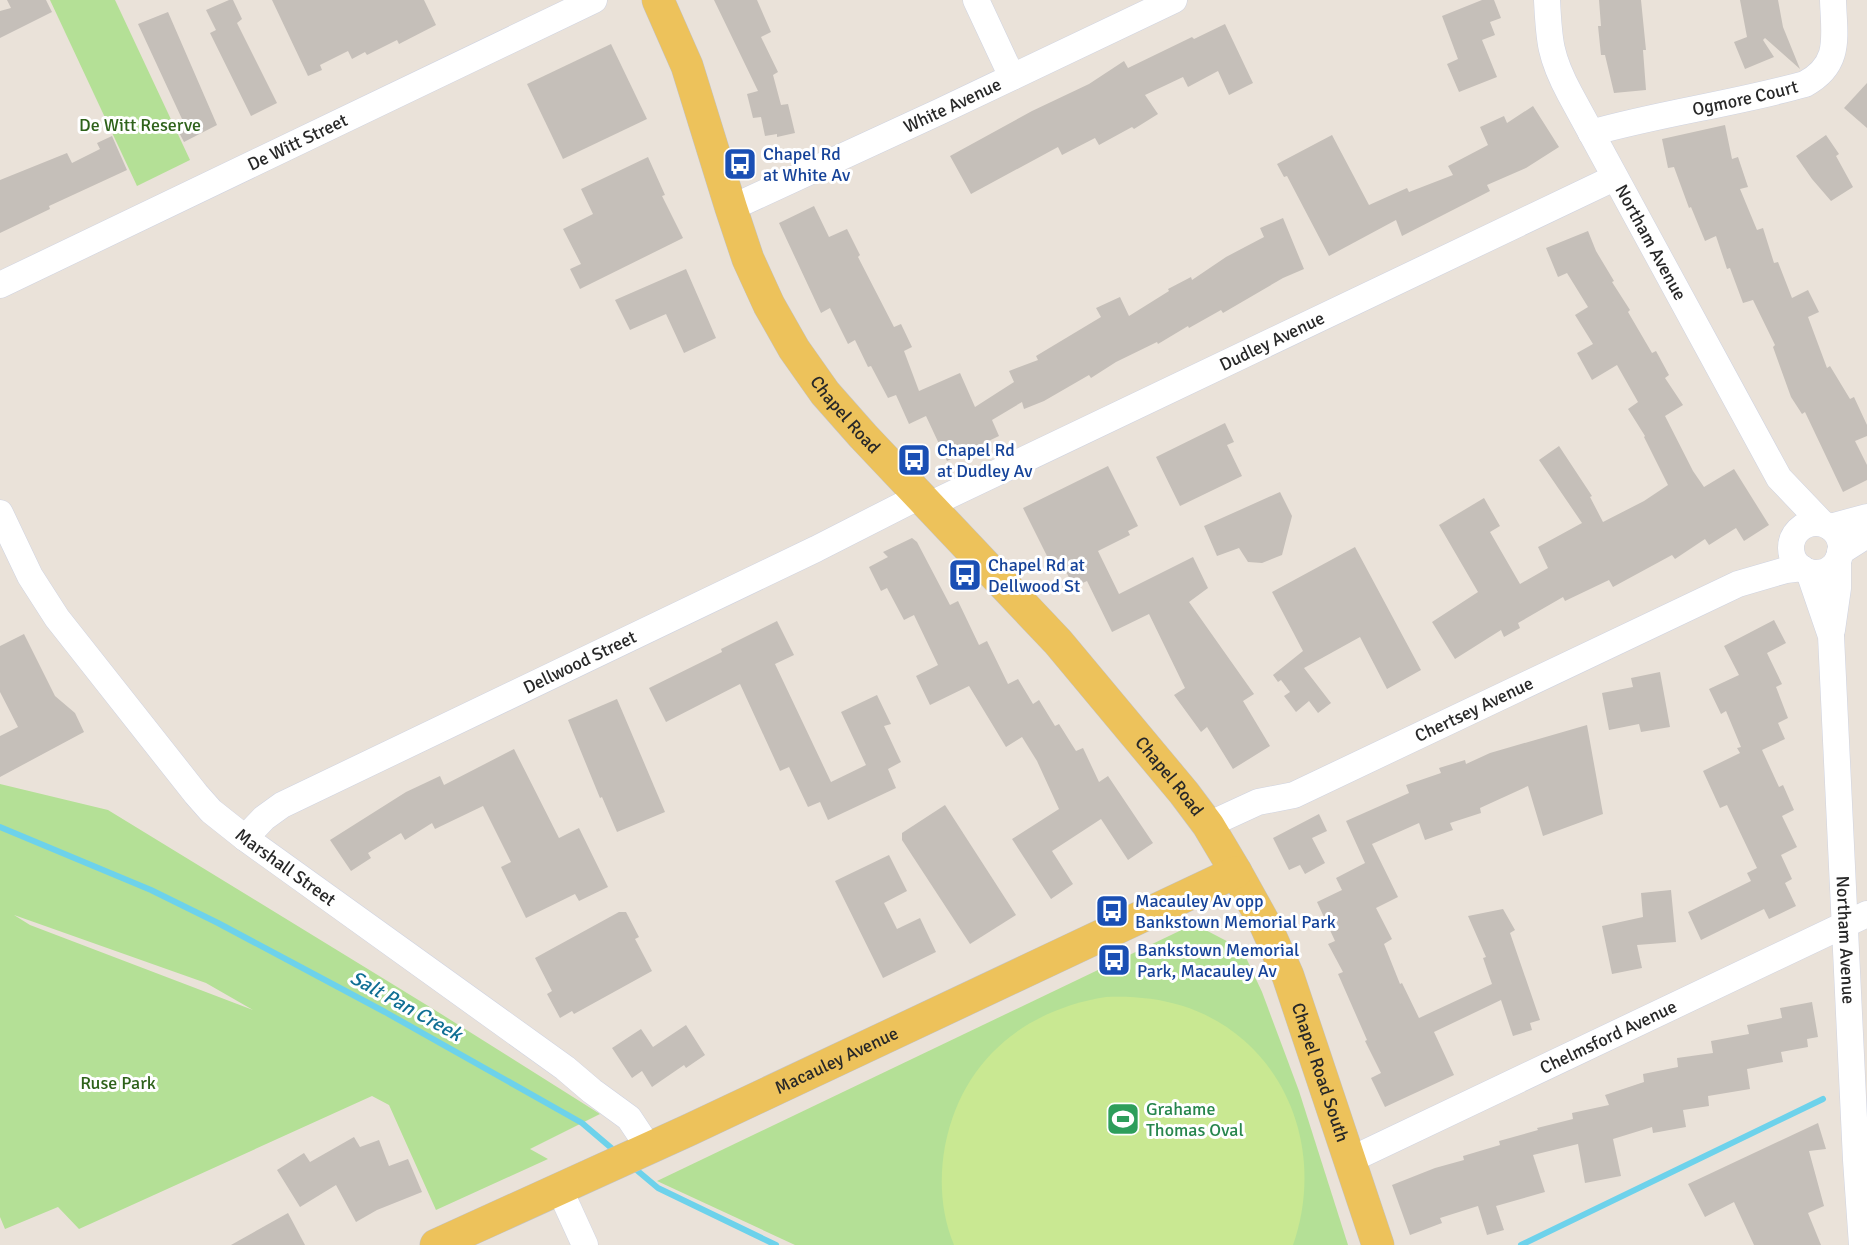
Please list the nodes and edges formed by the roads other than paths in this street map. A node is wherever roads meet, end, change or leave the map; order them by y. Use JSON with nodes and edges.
{"nodes":[{"id":1,"x":594,"y":0,"type":"edge"},
{"id":2,"x":658,"y":0,"type":"edge"},
{"id":3,"x":976,"y":0,"type":"edge"},
{"id":4,"x":1174,"y":0,"type":"edge"},
{"id":5,"x":1546,"y":0,"type":"edge"},
{"id":6,"x":1833,"y":0,"type":"edge"},
{"id":7,"x":1012,"y":77,"type":"junction"},
{"id":8,"x":1591,"y":133,"type":"junction"},
{"id":9,"x":1614,"y":178,"type":"junction"},
{"id":10,"x":730,"y":208,"type":"junction"},
{"id":11,"x":0,"y":285,"type":"edge"},
{"id":12,"x":1779,"y":478,"type":"junction"},
{"id":13,"x":925,"y":501,"type":"junction"},
{"id":14,"x":0,"y":513,"type":"edge"},
{"id":15,"x":1867,"y":517,"type":"edge"},
{"id":16,"x":1826,"y":525,"type":"junction"},
{"id":17,"x":1867,"y":535,"type":"edge"},
{"id":18,"x":1793,"y":538,"type":"junction"},
{"id":19,"x":1839,"y":556,"type":"junction"},
{"id":20,"x":1805,"y":570,"type":"junction"},
{"id":21,"x":1738,"y":584,"type":"junction"},
{"id":22,"x":1831,"y":636,"type":"junction"},
{"id":23,"x":1208,"y":825,"type":"junction"},
{"id":24,"x":245,"y":838,"type":"junction"},
{"id":25,"x":1236,"y":872,"type":"junction"},
{"id":26,"x":1856,"y":920,"type":"edge"},
{"id":27,"x":649,"y":1148,"type":"junction"},
{"id":28,"x":1350,"y":1160,"type":"junction"},
{"id":29,"x":559,"y":1188,"type":"junction"},
{"id":30,"x":436,"y":1245,"type":"edge"},
{"id":31,"x":585,"y":1245,"type":"edge"},
{"id":32,"x":1378,"y":1245,"type":"edge"},
{"id":33,"x":1862,"y":1245,"type":"edge"}],
"edges":[{"from":1,"to":11,"type":"street","name":"De Witt Street"},
{"from":2,"to":10,"type":"main road","name":"Chapel Road"},
{"from":3,"to":7,"type":"street"},
{"from":4,"to":7,"type":"street","name":"White Avenue"},
{"from":5,"to":8,"type":"street","name":"Northam Avenue"},
{"from":6,"to":8,"type":"street","name":"Ogmore Court"},
{"from":7,"to":10,"type":"street","name":"White Avenue"},
{"from":8,"to":9,"type":"street","name":"Northam Avenue"},
{"from":9,"to":12,"type":"street","name":"Northam Avenue"},
{"from":9,"to":13,"type":"street","name":"Dudley Avenue"},
{"from":10,"to":13,"type":"main road","name":"Chapel Road"},
{"from":12,"to":16,"type":"street","name":"Northam Avenue"},
{"from":12,"to":18,"type":"street","name":"Northam Avenue"},
{"from":13,"to":23,"type":"main road","name":"Chapel Road"},
{"from":13,"to":24,"type":"street","name":"Dellwood Street"},
{"from":14,"to":24,"type":"street","name":"Marshall Street"},
{"from":15,"to":16,"type":"street"},
{"from":16,"to":18,"type":"street"},
{"from":16,"to":19,"type":"street"},
{"from":17,"to":19,"type":"street"},
{"from":18,"to":20,"type":"street"},
{"from":18,"to":21,"type":"street","name":"Chertsey Avenue"},
{"from":19,"to":20,"type":"street"},
{"from":19,"to":22,"type":"street","name":"Northam Avenue"},
{"from":20,"to":21,"type":"street","name":"Chertsey Avenue"},
{"from":20,"to":22,"type":"street","name":"Northam Avenue"},
{"from":21,"to":23,"type":"street","name":"Chertsey Avenue"},
{"from":22,"to":26,"type":"street","name":"Northam Avenue"},
{"from":23,"to":25,"type":"main road","name":"Chapel Road"},
{"from":24,"to":27,"type":"street","name":"Marshall Street"},
{"from":25,"to":27,"type":"main road","name":"Macauley Avenue"},
{"from":25,"to":28,"type":"main road","name":"Chapel Road South"},
{"from":26,"to":28,"type":"street","name":"Chelmsford Avenue"},
{"from":26,"to":33,"type":"street","name":"Northam Avenue"},
{"from":27,"to":29,"type":"main road","name":"Macauley Avenue"},
{"from":28,"to":32,"type":"main road","name":"Chapel Road South"},
{"from":29,"to":30,"type":"main road","name":"Macauley Avenue"},
{"from":29,"to":31,"type":"street"}]}
